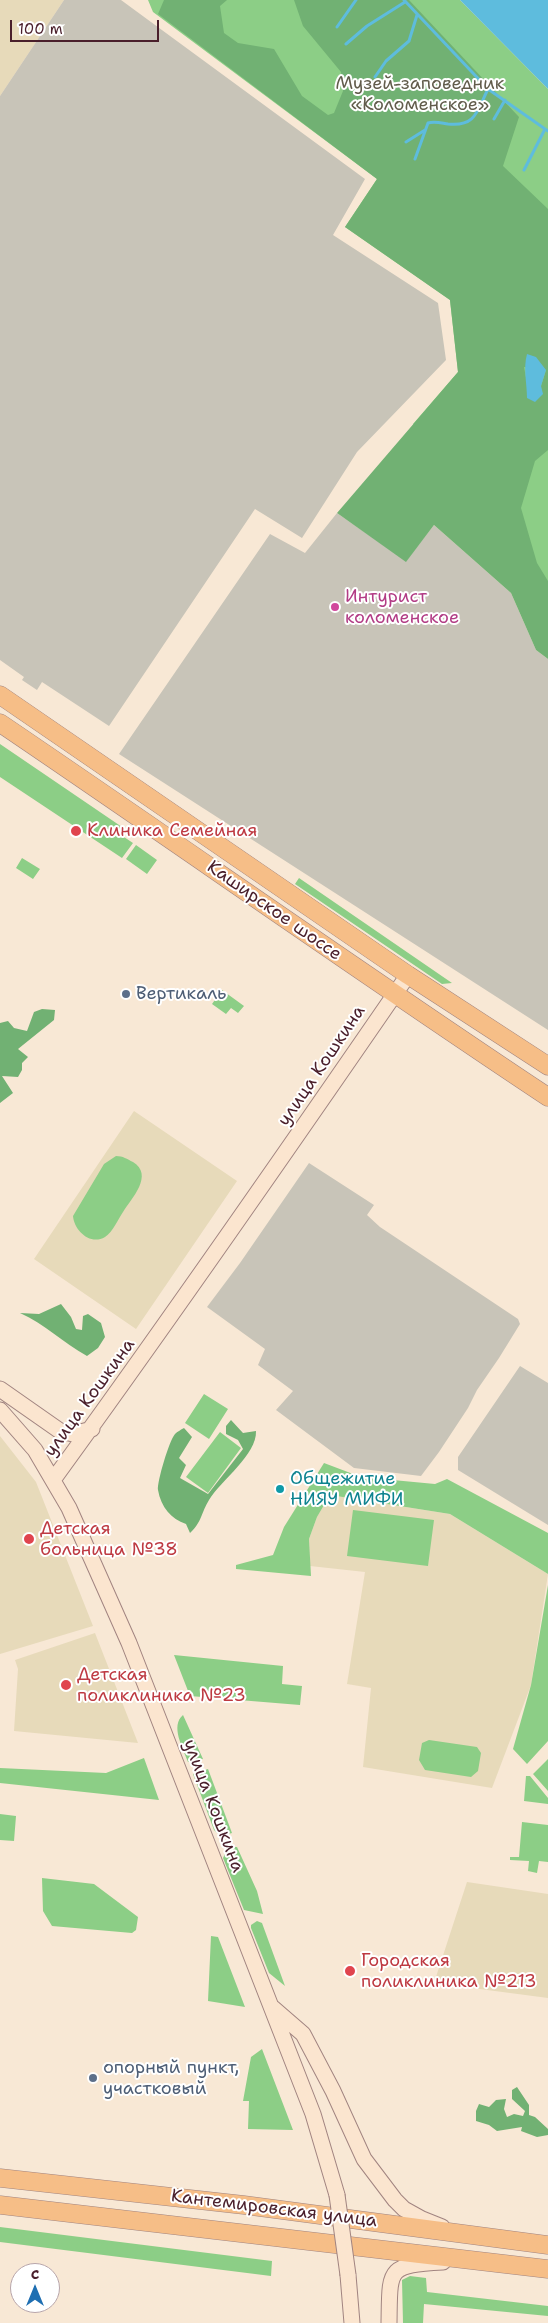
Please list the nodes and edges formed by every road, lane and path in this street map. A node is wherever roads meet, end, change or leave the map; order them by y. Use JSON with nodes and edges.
{"nodes":[{"id":1,"x":0,"y":695,"type":"edge"},
{"id":2,"x":0,"y":723,"type":"edge"},
{"id":3,"x":408,"y":975,"type":"junction"},
{"id":4,"x":394,"y":995,"type":"junction"},
{"id":5,"x":548,"y":1066,"type":"edge"},
{"id":6,"x":548,"y":1097,"type":"edge"},
{"id":7,"x":0,"y":1389,"type":"edge"},
{"id":8,"x":0,"y":1410,"type":"edge"},
{"id":9,"x":92,"y":1429,"type":"junction"},
{"id":10,"x":35,"y":1450,"type":"junction"},
{"id":11,"x":70,"y":1457,"type":"junction"},
{"id":12,"x":53,"y":1480,"type":"junction"},
{"id":13,"x":270,"y":2006,"type":"junction"},
{"id":14,"x":0,"y":2178,"type":"edge"},
{"id":15,"x":0,"y":2205,"type":"edge"},
{"id":16,"x":456,"y":2232,"type":"junction"},
{"id":17,"x":548,"y":2245,"type":"edge"},
{"id":18,"x":485,"y":2260,"type":"junction"},
{"id":19,"x":548,"y":2269,"type":"edge"},
{"id":20,"x":352,"y":2323,"type":"edge"},
{"id":21,"x":388,"y":2323,"type":"edge"}],
"edges":[{"from":1,"to":3,"type":"main road","name":"Каширское шоссе"},
{"from":2,"to":4,"type":"main road","name":"Каширское шоссе"},
{"from":3,"to":4,"type":"main road","name":"улица Кошкина"},
{"from":3,"to":5,"type":"main road","name":"Каширское шоссе"},
{"from":4,"to":6,"type":"main road","name":"Каширское шоссе"},
{"from":4,"to":9,"type":"main road","name":"улица Кошкина"},
{"from":7,"to":9,"type":"main road"},
{"from":8,"to":10,"type":"main road"},
{"from":9,"to":11,"type":"main road","name":"улица Кошкина"},
{"from":10,"to":11,"type":"main road"},
{"from":10,"to":12,"type":"main road"},
{"from":11,"to":12,"type":"main road","name":"улица Кошкина"},
{"from":12,"to":13,"type":"main road","name":"улица Кошкина"},
{"from":13,"to":16,"type":"main road"},
{"from":13,"to":20,"type":"main road","name":"улица Кошкина","bridge":true},
{"from":14,"to":16,"type":"main road","name":"Кантемировская улица"},
{"from":15,"to":18,"type":"main road","name":"Кантемировская улица"},
{"from":16,"to":17,"type":"main road","name":"Кантемировская улица"},
{"from":18,"to":19,"type":"main road","name":"Кантемировская улица"},
{"from":18,"to":21,"type":"main road"}]}
